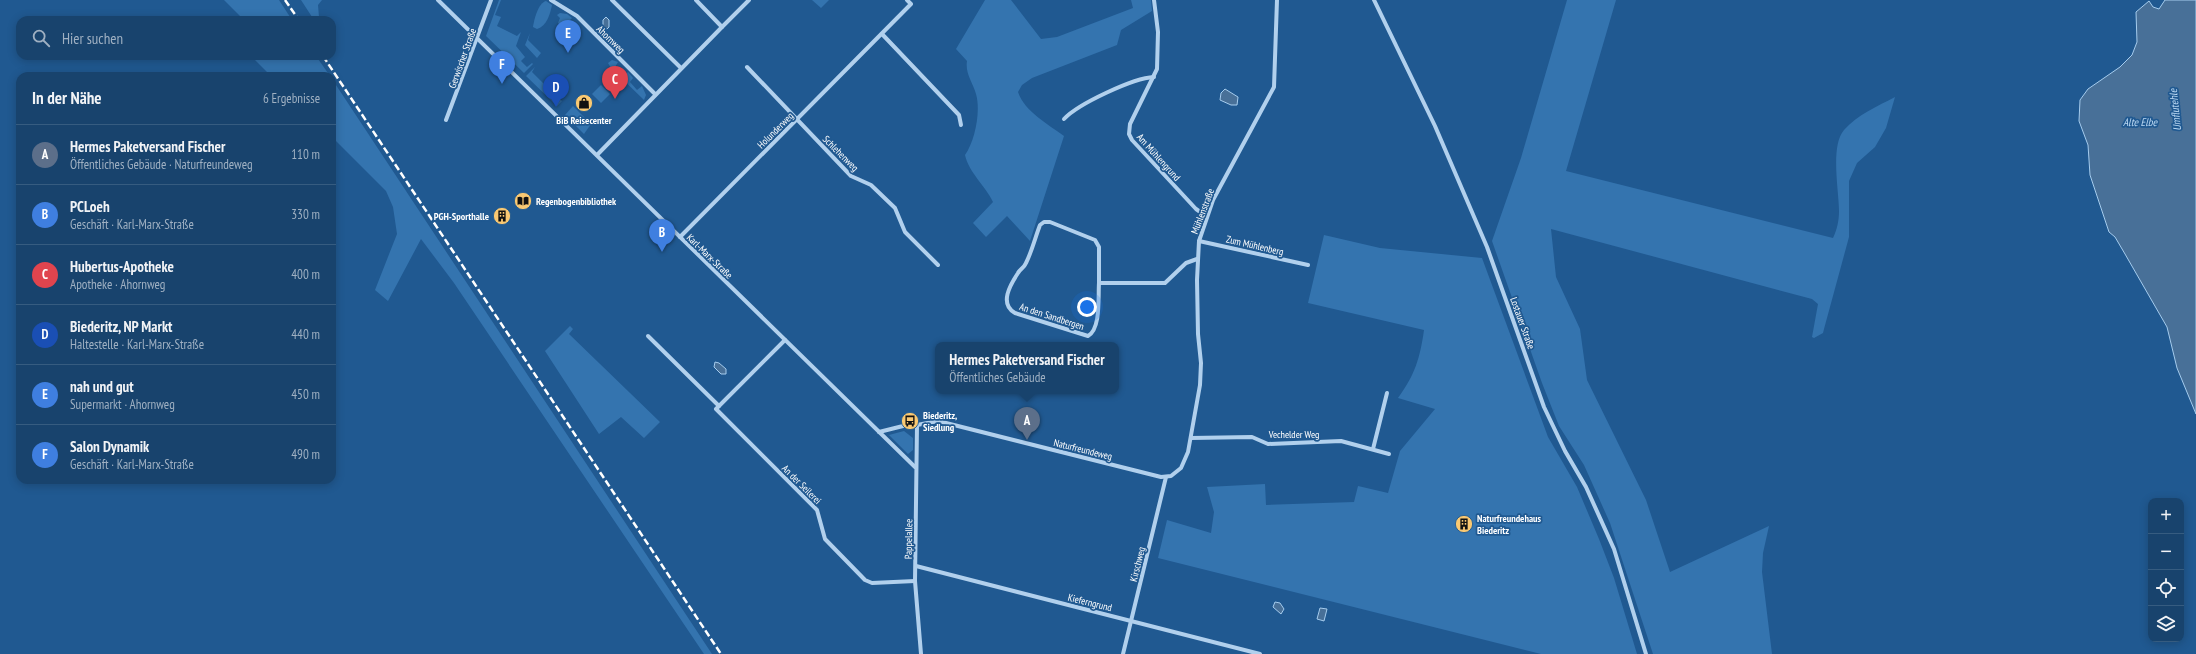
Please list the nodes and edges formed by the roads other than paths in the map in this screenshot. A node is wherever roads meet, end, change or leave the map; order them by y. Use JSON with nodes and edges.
{"nodes":[{"id":1,"x":438,"y":0,"type":"edge"},
{"id":2,"x":491,"y":0,"type":"edge"},
{"id":3,"x":551,"y":0,"type":"edge"},
{"id":4,"x":612,"y":0,"type":"edge"},
{"id":5,"x":696,"y":0,"type":"edge"},
{"id":6,"x":749,"y":0,"type":"edge"},
{"id":7,"x":907,"y":0,"type":"edge"},
{"id":8,"x":1154,"y":0,"type":"edge"},
{"id":9,"x":1277,"y":0,"type":"edge"},
{"id":10,"x":1374,"y":0,"type":"edge"},
{"id":11,"x":722,"y":27,"type":"junction"},
{"id":12,"x":882,"y":34,"type":"junction"},
{"id":13,"x":478,"y":38,"type":"junction"},
{"id":14,"x":747,"y":67,"type":"dead end"},
{"id":15,"x":681,"y":68,"type":"junction"},
{"id":16,"x":1154,"y":77,"type":"junction"},
{"id":17,"x":656,"y":94,"type":"junction"},
{"id":18,"x":797,"y":119,"type":"junction"},
{"id":19,"x":1064,"y":119,"type":"dead end"},
{"id":20,"x":446,"y":120,"type":"dead end"},
{"id":21,"x":961,"y":125,"type":"dead end"},
{"id":22,"x":597,"y":155,"type":"junction"},
{"id":23,"x":1206,"y":216,"type":"junction"},
{"id":24,"x":680,"y":237,"type":"junction"},
{"id":25,"x":1199,"y":241,"type":"junction"},
{"id":26,"x":1198,"y":259,"type":"junction"},
{"id":27,"x":938,"y":265,"type":"dead end"},
{"id":28,"x":1308,"y":265,"type":"dead end"},
{"id":29,"x":1098,"y":283,"type":"junction"},
{"id":30,"x":648,"y":336,"type":"dead end"},
{"id":31,"x":785,"y":340,"type":"junction"},
{"id":32,"x":1387,"y":393,"type":"dead end"},
{"id":33,"x":719,"y":406,"type":"junction"},
{"id":34,"x":916,"y":425,"type":"junction"},
{"id":35,"x":879,"y":432,"type":"junction"},
{"id":36,"x":1191,"y":438,"type":"junction"},
{"id":37,"x":1373,"y":449,"type":"junction"},
{"id":38,"x":1389,"y":454,"type":"dead end"},
{"id":39,"x":915,"y":467,"type":"junction"},
{"id":40,"x":1166,"y":477,"type":"junction"},
{"id":41,"x":916,"y":566,"type":"junction"},
{"id":42,"x":915,"y":581,"type":"junction"},
{"id":43,"x":1131,"y":621,"type":"junction"},
{"id":44,"x":921,"y":654,"type":"edge"},
{"id":45,"x":1123,"y":654,"type":"edge"},
{"id":46,"x":1260,"y":654,"type":"edge"},
{"id":47,"x":1646,"y":654,"type":"edge"}],
"edges":[{"from":1,"to":13,"type":"street","name":"Karl-Marx-Straße"},
{"from":2,"to":13,"type":"street","name":"Gerwischer Straße"},
{"from":3,"to":17,"type":"street","name":"Ahornweg"},
{"from":4,"to":15,"type":"street"},
{"from":5,"to":11,"type":"street"},
{"from":6,"to":11,"type":"street"},
{"from":7,"to":12,"type":"street","name":"Holunderweg"},
{"from":8,"to":16,"type":"street","name":"Am Mühlengrund"},
{"from":9,"to":23,"type":"street","name":"Mühlenstraße"},
{"from":10,"to":47,"type":"street","name":"Lostauer Straße"},
{"from":11,"to":15,"type":"street"},
{"from":12,"to":18,"type":"street","name":"Holunderweg"},
{"from":12,"to":21,"type":"street"},
{"from":13,"to":20,"type":"street","name":"Gerwischer Straße"},
{"from":13,"to":22,"type":"street","name":"Karl-Marx-Straße"},
{"from":14,"to":18,"type":"street","name":"Schlehenweg"},
{"from":15,"to":17,"type":"street"},
{"from":16,"to":19,"type":"street"},
{"from":16,"to":23,"type":"street","name":"Am Mühlengrund"},
{"from":17,"to":22,"type":"street"},
{"from":18,"to":24,"type":"street","name":"Holunderweg"},
{"from":18,"to":27,"type":"street","name":"Schlehenweg"},
{"from":22,"to":24,"type":"street","name":"Karl-Marx-Straße"},
{"from":23,"to":25,"type":"street","name":"Mühlenstraße"},
{"from":24,"to":31,"type":"street","name":"Karl-Marx-Straße"},
{"from":25,"to":26,"type":"street","name":"Mühlenstraße"},
{"from":25,"to":28,"type":"street","name":"Zum Mühlenberg"},
{"from":26,"to":29,"type":"street"},
{"from":26,"to":36,"type":"street","name":"Mühlenstraße"},
{"from":29,"to":29,"type":"street","name":"An den Sandbergen"},
{"from":30,"to":33,"type":"street","name":"An der Seilerei"},
{"from":31,"to":33,"type":"street"},
{"from":31,"to":35,"type":"street","name":"Karl-Marx-Straße"},
{"from":32,"to":37,"type":"street"},
{"from":33,"to":42,"type":"street","name":"An der Seilerei"},
{"from":34,"to":35,"type":"street","name":"Naturfreundeweg"},
{"from":34,"to":39,"type":"street","name":"Pappelallee"},
{"from":34,"to":40,"type":"street","name":"Naturfreundeweg"},
{"from":35,"to":39,"type":"street","name":"Karl-Marx-Straße"},
{"from":36,"to":37,"type":"street","name":"Vechelder Weg"},
{"from":36,"to":40,"type":"street","name":"Mühlenstraße"},
{"from":37,"to":38,"type":"street","name":"Vechelder Weg"},
{"from":39,"to":41,"type":"street","name":"Pappelallee"},
{"from":40,"to":43,"type":"street","name":"Kirschweg"},
{"from":41,"to":42,"type":"street","name":"Pappelallee"},
{"from":41,"to":43,"type":"street","name":"Kieferngrund"},
{"from":42,"to":44,"type":"street","name":"Pappelallee"},
{"from":43,"to":45,"type":"street","name":"Kirschweg"},
{"from":43,"to":46,"type":"street","name":"Kieferngrund"}]}
